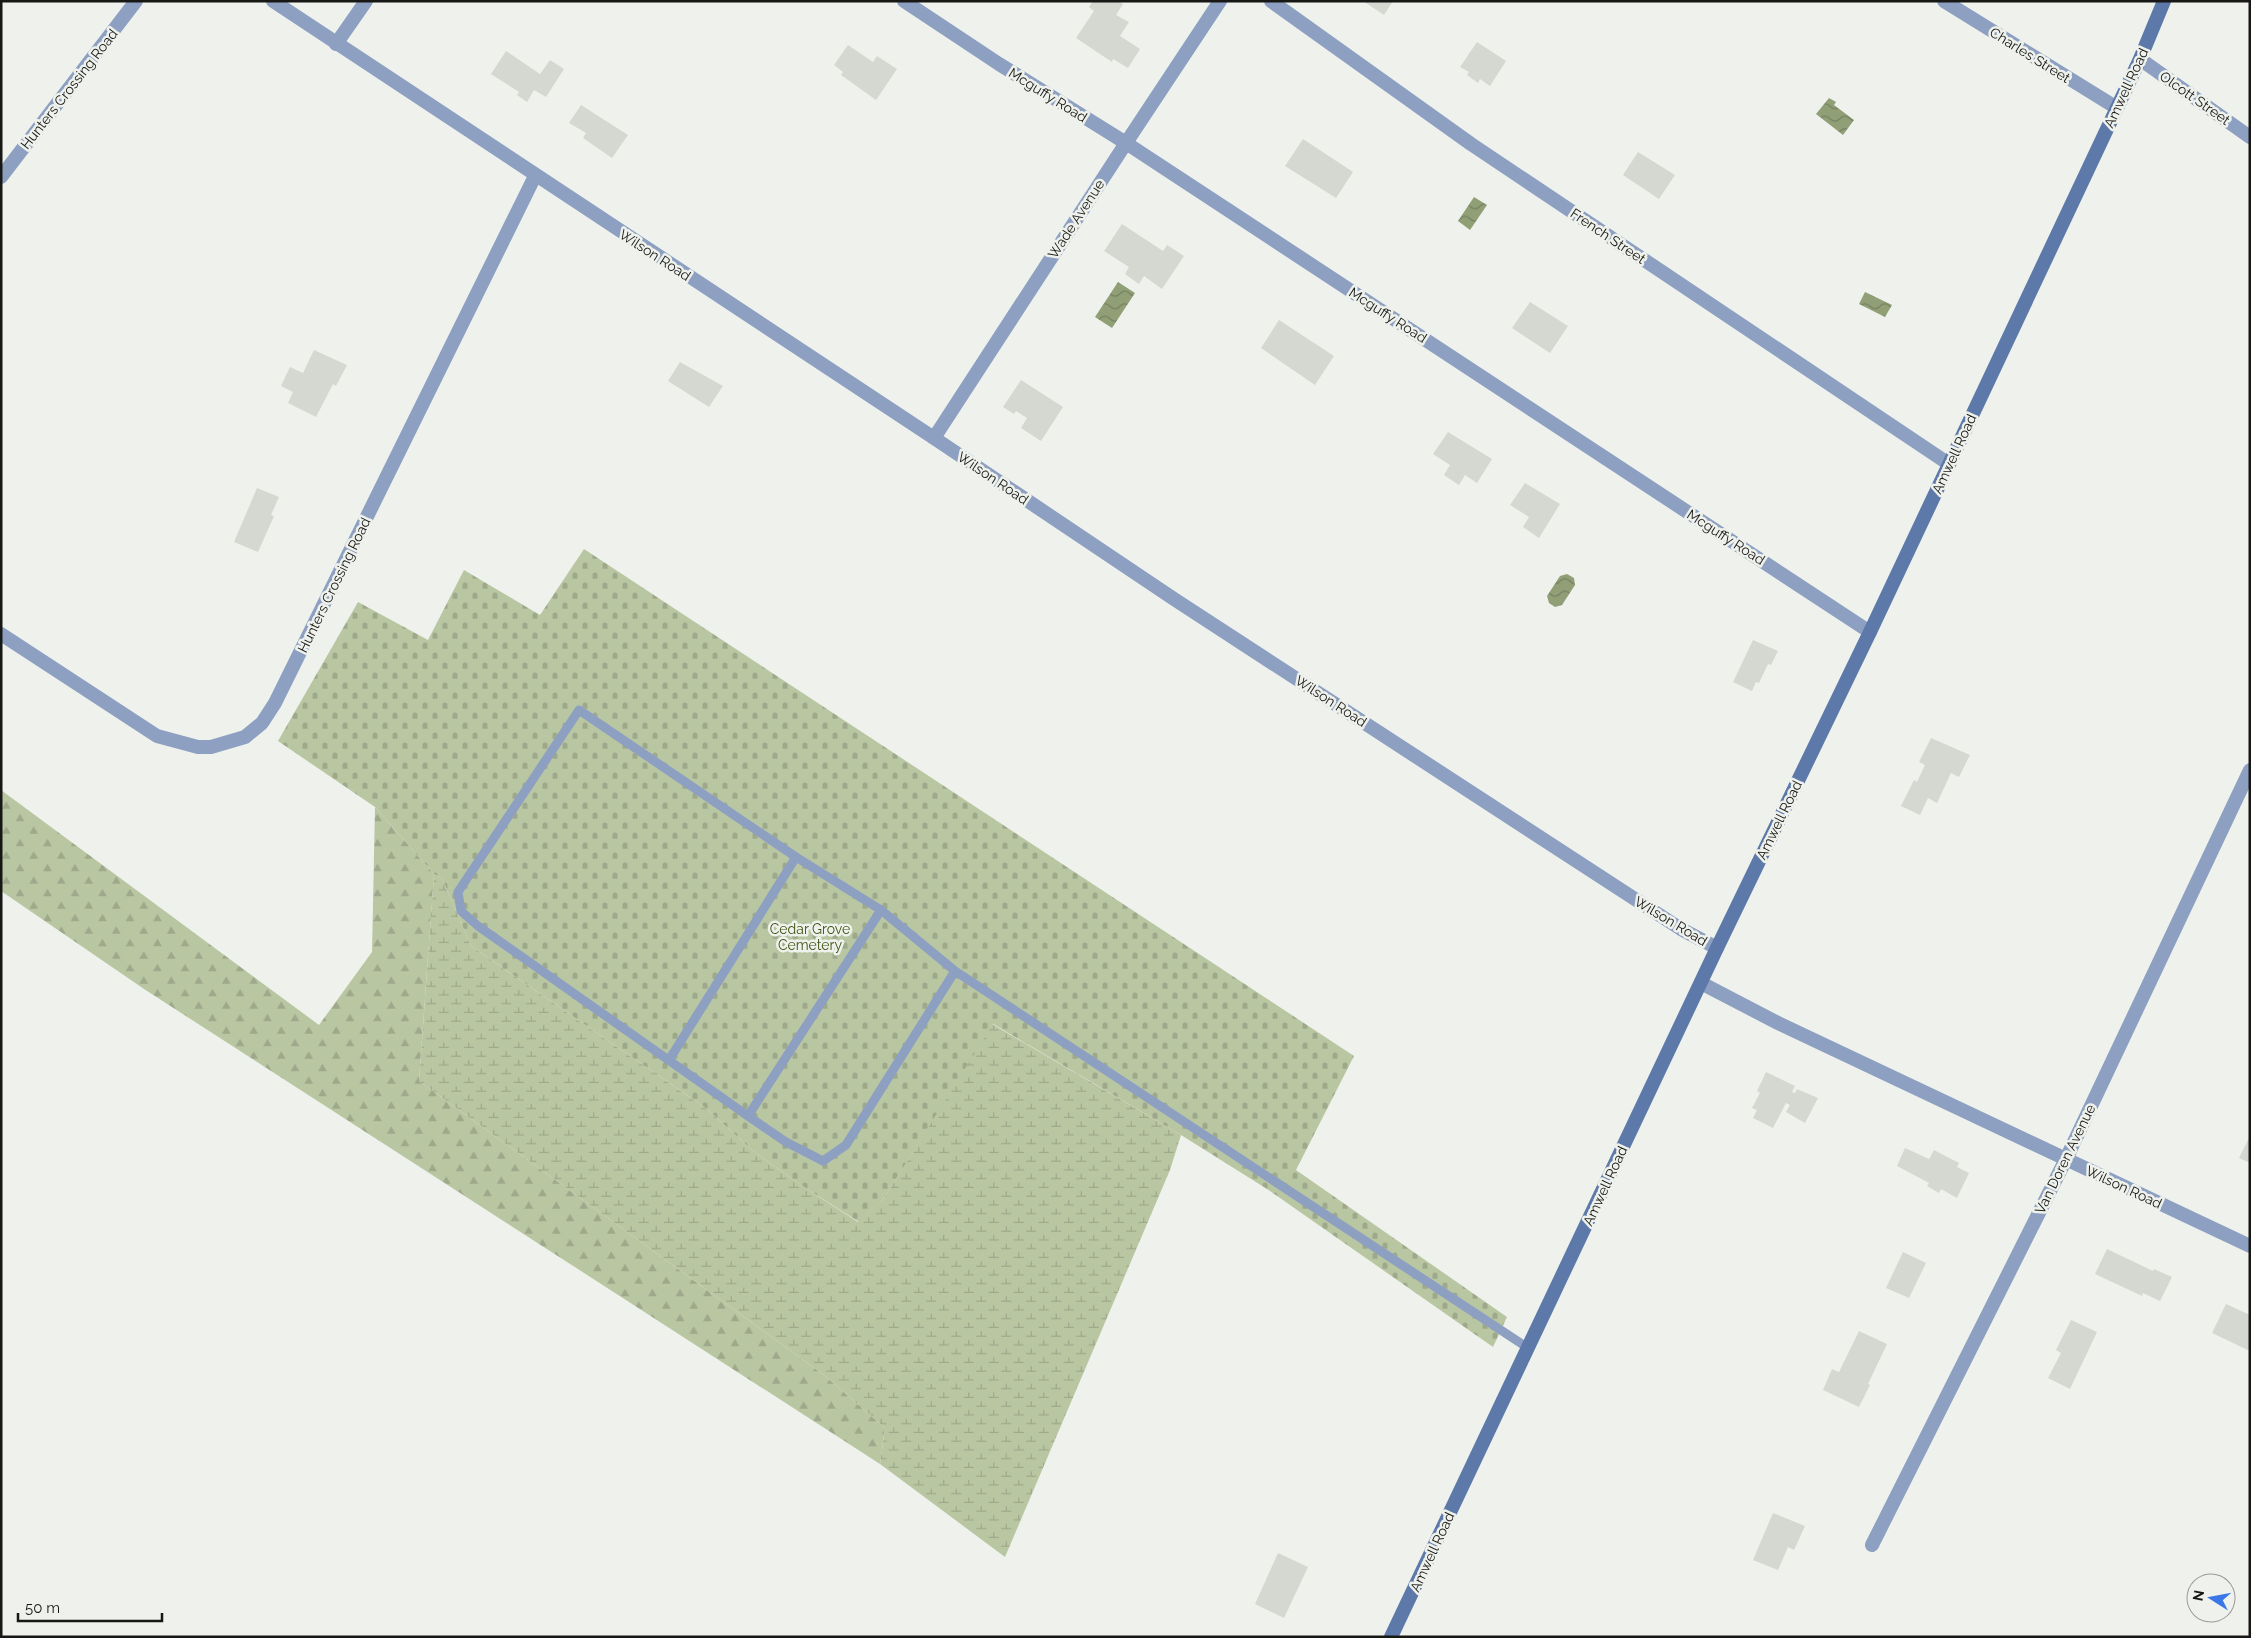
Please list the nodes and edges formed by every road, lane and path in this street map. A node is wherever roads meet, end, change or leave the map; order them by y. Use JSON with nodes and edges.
{"nodes":[{"id":1,"x":136,"y":1,"type":"edge"},
{"id":2,"x":273,"y":1,"type":"edge"},
{"id":3,"x":366,"y":1,"type":"edge"},
{"id":4,"x":904,"y":1,"type":"edge"},
{"id":5,"x":1220,"y":1,"type":"edge"},
{"id":6,"x":1271,"y":1,"type":"edge"},
{"id":7,"x":1944,"y":1,"type":"edge"},
{"id":8,"x":2164,"y":1,"type":"edge"},
{"id":9,"x":336,"y":44,"type":"junction"},
{"id":10,"x":2140,"y":59,"type":"junction"},
{"id":11,"x":2117,"y":108,"type":"junction"},
{"id":12,"x":2250,"y":137,"type":"edge"},
{"id":13,"x":1126,"y":143,"type":"junction"},
{"id":14,"x":535,"y":176,"type":"junction"},
{"id":15,"x":1,"y":177,"type":"edge"},
{"id":16,"x":934,"y":438,"type":"junction"},
{"id":17,"x":1949,"y":464,"type":"junction"},
{"id":18,"x":1870,"y":632,"type":"junction"},
{"id":19,"x":1,"y":634,"type":"edge"},
{"id":20,"x":2250,"y":770,"type":"edge"},
{"id":21,"x":796,"y":857,"type":"junction"},
{"id":22,"x":880,"y":910,"type":"junction"},
{"id":23,"x":1717,"y":948,"type":"junction"},
{"id":24,"x":955,"y":971,"type":"junction"},
{"id":25,"x":1701,"y":983,"type":"junction"},
{"id":26,"x":669,"y":1060,"type":"junction"},
{"id":27,"x":748,"y":1116,"type":"junction"},
{"id":28,"x":2066,"y":1159,"type":"junction"},
{"id":29,"x":2250,"y":1246,"type":"edge"},
{"id":30,"x":1528,"y":1348,"type":"junction"},
{"id":31,"x":1872,"y":1545,"type":"dead end"},
{"id":32,"x":1391,"y":1637,"type":"edge"}],
"edges":[{"from":1,"to":15,"type":"street","name":"Hunters Crossing Road"},
{"from":2,"to":9,"type":"street","name":"Wilson Road"},
{"from":3,"to":9,"type":"street"},
{"from":4,"to":13,"type":"street","name":"Mcguffy Road"},
{"from":5,"to":13,"type":"street","name":"Wade Avenue"},
{"from":6,"to":17,"type":"street","name":"French Street"},
{"from":7,"to":11,"type":"street","name":"Charles Street"},
{"from":8,"to":10,"type":"main road","name":"Amwell Road"},
{"from":9,"to":14,"type":"street","name":"Wilson Road"},
{"from":10,"to":11,"type":"main road","name":"Amwell Road"},
{"from":10,"to":12,"type":"street","name":"Olcott Street"},
{"from":11,"to":17,"type":"main road","name":"Amwell Road"},
{"from":13,"to":16,"type":"street","name":"Wade Avenue"},
{"from":13,"to":18,"type":"street","name":"Mcguffy Road"},
{"from":14,"to":16,"type":"street","name":"Wilson Road"},
{"from":14,"to":19,"type":"street","name":"Hunters Crossing Road"},
{"from":16,"to":23,"type":"street","name":"Wilson Road"},
{"from":17,"to":18,"type":"main road","name":"Amwell Road"},
{"from":18,"to":23,"type":"main road","name":"Amwell Road"},
{"from":20,"to":28,"type":"street","name":"Van Doren Avenue"},
{"from":21,"to":22,"type":"lane"},
{"from":21,"to":26,"type":"lane"},
{"from":21,"to":26,"type":"lane"},
{"from":22,"to":24,"type":"lane"},
{"from":22,"to":27,"type":"lane"},
{"from":23,"to":25,"type":"main road","name":"Amwell Road"},
{"from":24,"to":27,"type":"lane"},
{"from":24,"to":30,"type":"lane"},
{"from":25,"to":28,"type":"street","name":"Wilson Road"},
{"from":25,"to":30,"type":"main road","name":"Amwell Road"},
{"from":26,"to":27,"type":"lane"},
{"from":28,"to":29,"type":"street","name":"Wilson Road"},
{"from":28,"to":31,"type":"street","name":"Van Doren Avenue"},
{"from":30,"to":32,"type":"main road","name":"Amwell Road"}]}
